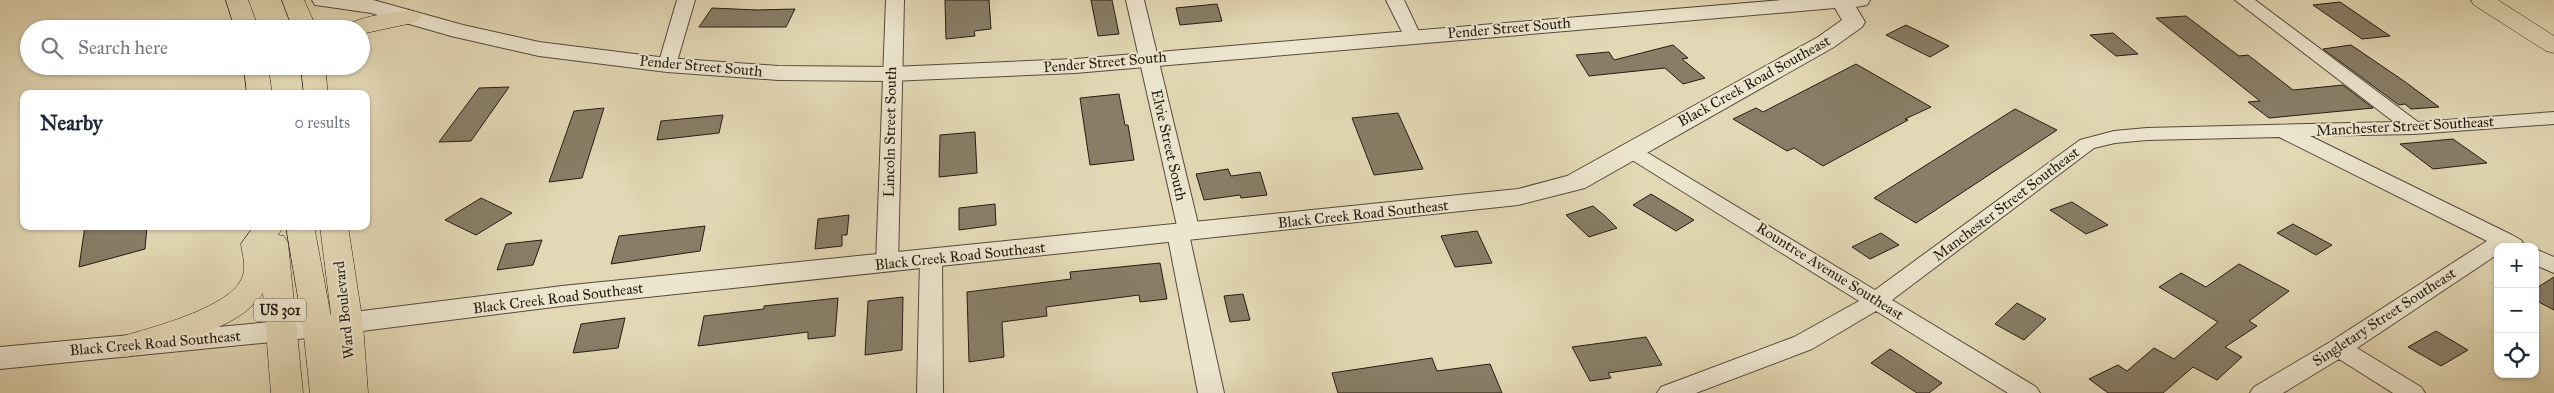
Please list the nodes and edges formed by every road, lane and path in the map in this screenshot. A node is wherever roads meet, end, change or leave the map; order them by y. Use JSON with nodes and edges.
{"nodes":[{"id":1,"x":237,"y":0,"type":"edge"},
{"id":2,"x":293,"y":0,"type":"edge"},
{"id":3,"x":323,"y":0,"type":"edge"},
{"id":4,"x":686,"y":0,"type":"edge"},
{"id":5,"x":895,"y":0,"type":"edge"},
{"id":6,"x":1135,"y":0,"type":"edge"},
{"id":7,"x":1395,"y":0,"type":"edge"},
{"id":8,"x":1847,"y":0,"type":"edge"},
{"id":9,"x":2244,"y":0,"type":"edge"},
{"id":10,"x":2482,"y":0,"type":"edge"},
{"id":11,"x":368,"y":4,"type":"edge"},
{"id":12,"x":409,"y":17,"type":"junction"},
{"id":13,"x":244,"y":20,"type":"edge"},
{"id":14,"x":301,"y":20,"type":"edge"},
{"id":15,"x":370,"y":24,"type":"edge"},
{"id":16,"x":1412,"y":36,"type":"junction"},
{"id":17,"x":2554,"y":46,"type":"edge"},
{"id":18,"x":1149,"y":59,"type":"junction"},
{"id":19,"x":667,"y":65,"type":"junction"},
{"id":20,"x":890,"y":74,"type":"junction"},
{"id":21,"x":315,"y":75,"type":"edge"},
{"id":22,"x":316,"y":90,"type":"edge"},
{"id":23,"x":2554,"y":118,"type":"edge"},
{"id":24,"x":2414,"y":128,"type":"junction"},
{"id":25,"x":2282,"y":131,"type":"junction"},
{"id":26,"x":1632,"y":151,"type":"junction"},
{"id":27,"x":267,"y":230,"type":"edge"},
{"id":28,"x":271,"y":230,"type":"edge"},
{"id":29,"x":301,"y":230,"type":"edge"},
{"id":30,"x":334,"y":230,"type":"edge"},
{"id":31,"x":1184,"y":233,"type":"junction"},
{"id":32,"x":2511,"y":243,"type":"edge"},
{"id":33,"x":2494,"y":253,"type":"edge"},
{"id":34,"x":2539,"y":258,"type":"edge"},
{"id":35,"x":931,"y":259,"type":"junction"},
{"id":36,"x":886,"y":263,"type":"junction"},
{"id":37,"x":2554,"y":266,"type":"edge"},
{"id":38,"x":1877,"y":300,"type":"junction"},
{"id":39,"x":333,"y":325,"type":"junction"},
{"id":40,"x":282,"y":331,"type":"junction"},
{"id":41,"x":127,"y":346,"type":"junction"},
{"id":42,"x":2339,"y":348,"type":"junction"},
{"id":43,"x":0,"y":358,"type":"edge"},
{"id":44,"x":287,"y":393,"type":"edge"},
{"id":45,"x":326,"y":393,"type":"edge"},
{"id":46,"x":352,"y":393,"type":"edge"},
{"id":47,"x":930,"y":393,"type":"edge"},
{"id":48,"x":1211,"y":393,"type":"edge"},
{"id":49,"x":1670,"y":393,"type":"edge"},
{"id":50,"x":2027,"y":393,"type":"edge"},
{"id":51,"x":2263,"y":393,"type":"edge"},
{"id":52,"x":2412,"y":393,"type":"edge"}],
"edges":[{"from":1,"to":13,"type":"main road"},
{"from":2,"to":14,"type":"main road"},
{"from":3,"to":11,"type":"street","name":"Pender Street South"},
{"from":4,"to":19,"type":"street"},
{"from":5,"to":20,"type":"street","name":"Lincoln Street South"},
{"from":6,"to":18,"type":"street","name":"Elvie Street South"},
{"from":7,"to":16,"type":"street"},
{"from":8,"to":16,"type":"street","name":"Pender Street South"},
{"from":8,"to":26,"type":"street","name":"Black Creek Road Southeast"},
{"from":9,"to":24,"type":"street"},
{"from":10,"to":17,"type":"main road"},
{"from":11,"to":12,"type":"street","name":"Pender Street South"},
{"from":12,"to":15,"type":"main road"},
{"from":12,"to":19,"type":"street","name":"Pender Street South"},
{"from":16,"to":18,"type":"street","name":"Pender Street South"},
{"from":18,"to":20,"type":"street","name":"Pender Street South"},
{"from":18,"to":31,"type":"street","name":"Elvie Street South"},
{"from":19,"to":20,"type":"street","name":"Pender Street South"},
{"from":20,"to":36,"type":"street","name":"Lincoln Street South"},
{"from":21,"to":22,"type":"main road"},
{"from":23,"to":24,"type":"street","name":"Manchester Street Southeast"},
{"from":24,"to":25,"type":"street","name":"Manchester Street Southeast"},
{"from":25,"to":32,"type":"street"},
{"from":25,"to":38,"type":"street","name":"Manchester Street Southeast"},
{"from":26,"to":31,"type":"street","name":"Black Creek Road Southeast"},
{"from":26,"to":38,"type":"street","name":"Rountree Avenue Southeast"},
{"from":27,"to":41,"type":"main road"},
{"from":28,"to":40,"type":"main road","number":"US 301"},
{"from":29,"to":39,"type":"main road"},
{"from":30,"to":39,"type":"main road","name":"Ward Boulevard"},
{"from":31,"to":35,"type":"street","name":"Black Creek Road Southeast"},
{"from":31,"to":48,"type":"street","name":"Elvie Street South"},
{"from":33,"to":42,"type":"street","name":"Singletary Street Southeast"},
{"from":34,"to":37,"type":"street"},
{"from":35,"to":36,"type":"street","name":"Black Creek Road Southeast"},
{"from":35,"to":47,"type":"street"},
{"from":36,"to":39,"type":"street","name":"Black Creek Road Southeast"},
{"from":38,"to":49,"type":"street","name":"Manchester Street Southeast"},
{"from":38,"to":50,"type":"street","name":"Rountree Avenue Southeast"},
{"from":39,"to":40,"type":"street","name":"Black Creek Road Southeast"},
{"from":39,"to":45,"type":"main road"},
{"from":39,"to":46,"type":"main road","name":"Ward Boulevard"},
{"from":40,"to":41,"type":"street","name":"Black Creek Road Southeast"},
{"from":40,"to":44,"type":"main road","number":"US 301"},
{"from":41,"to":43,"type":"street","name":"Black Creek Road Southeast"},
{"from":42,"to":51,"type":"street","name":"Singletary Street Southeast"},
{"from":42,"to":52,"type":"street"}]}
